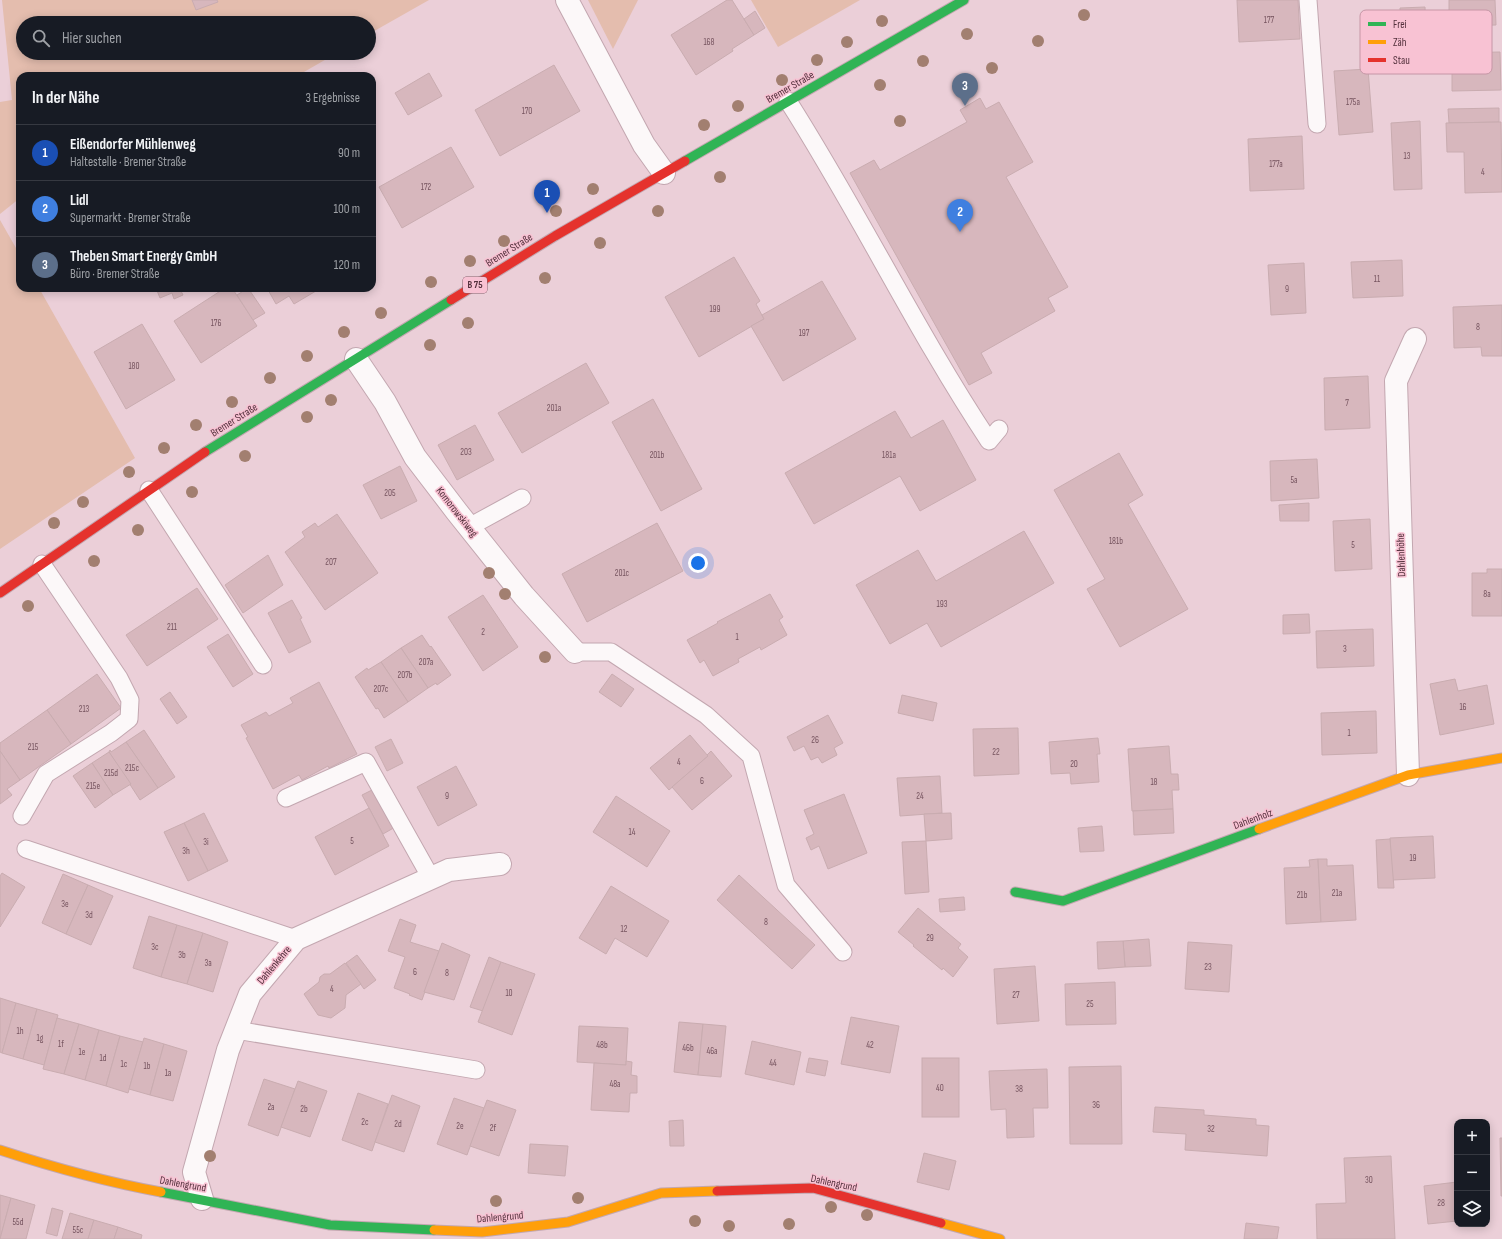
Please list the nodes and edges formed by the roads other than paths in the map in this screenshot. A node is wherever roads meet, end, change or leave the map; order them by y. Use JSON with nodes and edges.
{"nodes":[{"id":1,"x":568,"y":0,"type":"edge"},
{"id":2,"x":964,"y":0,"type":"edge"},
{"id":3,"x":1308,"y":0,"type":"edge"},
{"id":4,"x":788,"y":101,"type":"junction"},
{"id":5,"x":1317,"y":124,"type":"dead end"},
{"id":6,"x":664,"y":173,"type":"junction"},
{"id":7,"x":1415,"y":340,"type":"dead end"},
{"id":8,"x":356,"y":359,"type":"junction"},
{"id":9,"x":999,"y":428,"type":"dead end"},
{"id":10,"x":149,"y":490,"type":"junction"},
{"id":11,"x":522,"y":498,"type":"dead end"},
{"id":12,"x":469,"y":527,"type":"junction"},
{"id":13,"x":42,"y":564,"type":"junction"},
{"id":14,"x":0,"y":593,"type":"edge"},
{"id":15,"x":575,"y":652,"type":"joint"},
{"id":16,"x":264,"y":665,"type":"dead end"},
{"id":17,"x":1502,"y":758,"type":"edge"},
{"id":18,"x":1408,"y":775,"type":"junction"},
{"id":19,"x":286,"y":798,"type":"dead end"},
{"id":20,"x":22,"y":816,"type":"dead end"},
{"id":21,"x":26,"y":849,"type":"dead end"},
{"id":22,"x":500,"y":864,"type":"dead end"},
{"id":23,"x":430,"y":878,"type":"junction"},
{"id":24,"x":1015,"y":892,"type":"dead end"},
{"id":25,"x":296,"y":939,"type":"junction"},
{"id":26,"x":843,"y":952,"type":"dead end"},
{"id":27,"x":236,"y":1030,"type":"junction"},
{"id":28,"x":476,"y":1070,"type":"dead end"},
{"id":29,"x":0,"y":1150,"type":"edge"},
{"id":30,"x":202,"y":1199,"type":"junction"},
{"id":31,"x":1000,"y":1239,"type":"edge"}],
"edges":[{"from":1,"to":6,"type":"street"},
{"from":2,"to":4,"type":"street","name":"Bremer Straße","number":"B 75"},
{"from":3,"to":5,"type":"lane"},
{"from":4,"to":6,"type":"street","name":"Bremer Straße","number":"B 75"},
{"from":4,"to":9,"type":"lane"},
{"from":6,"to":8,"type":"street","name":"Bremer Straße","number":"B 75"},
{"from":7,"to":18,"type":"street","name":"Dahlenhöhe"},
{"from":8,"to":10,"type":"street","name":"Bremer Straße","number":"B 75"},
{"from":8,"to":12,"type":"street","name":"Komorowskiweg"},
{"from":10,"to":13,"type":"street","name":"Bremer Straße","number":"B 75"},
{"from":10,"to":16,"type":"lane"},
{"from":11,"to":12,"type":"lane"},
{"from":12,"to":15,"type":"street","name":"Komorowskiweg"},
{"from":13,"to":14,"type":"street","name":"Bremer Straße","number":"B 75"},
{"from":13,"to":20,"type":"lane"},
{"from":15,"to":26,"type":"lane"},
{"from":17,"to":18,"type":"street","name":"Dahlenholz"},
{"from":18,"to":24,"type":"street","name":"Dahlenholz"},
{"from":19,"to":23,"type":"lane"},
{"from":21,"to":25,"type":"lane"},
{"from":22,"to":23,"type":"street","name":"Dahlenkehre"},
{"from":23,"to":25,"type":"street","name":"Dahlenkehre"},
{"from":25,"to":27,"type":"street","name":"Dahlenkehre"},
{"from":27,"to":28,"type":"lane"},
{"from":27,"to":30,"type":"street","name":"Dahlenkehre"},
{"from":29,"to":30,"type":"street","name":"Dahlengrund"},
{"from":30,"to":31,"type":"street","name":"Dahlengrund"}]}
